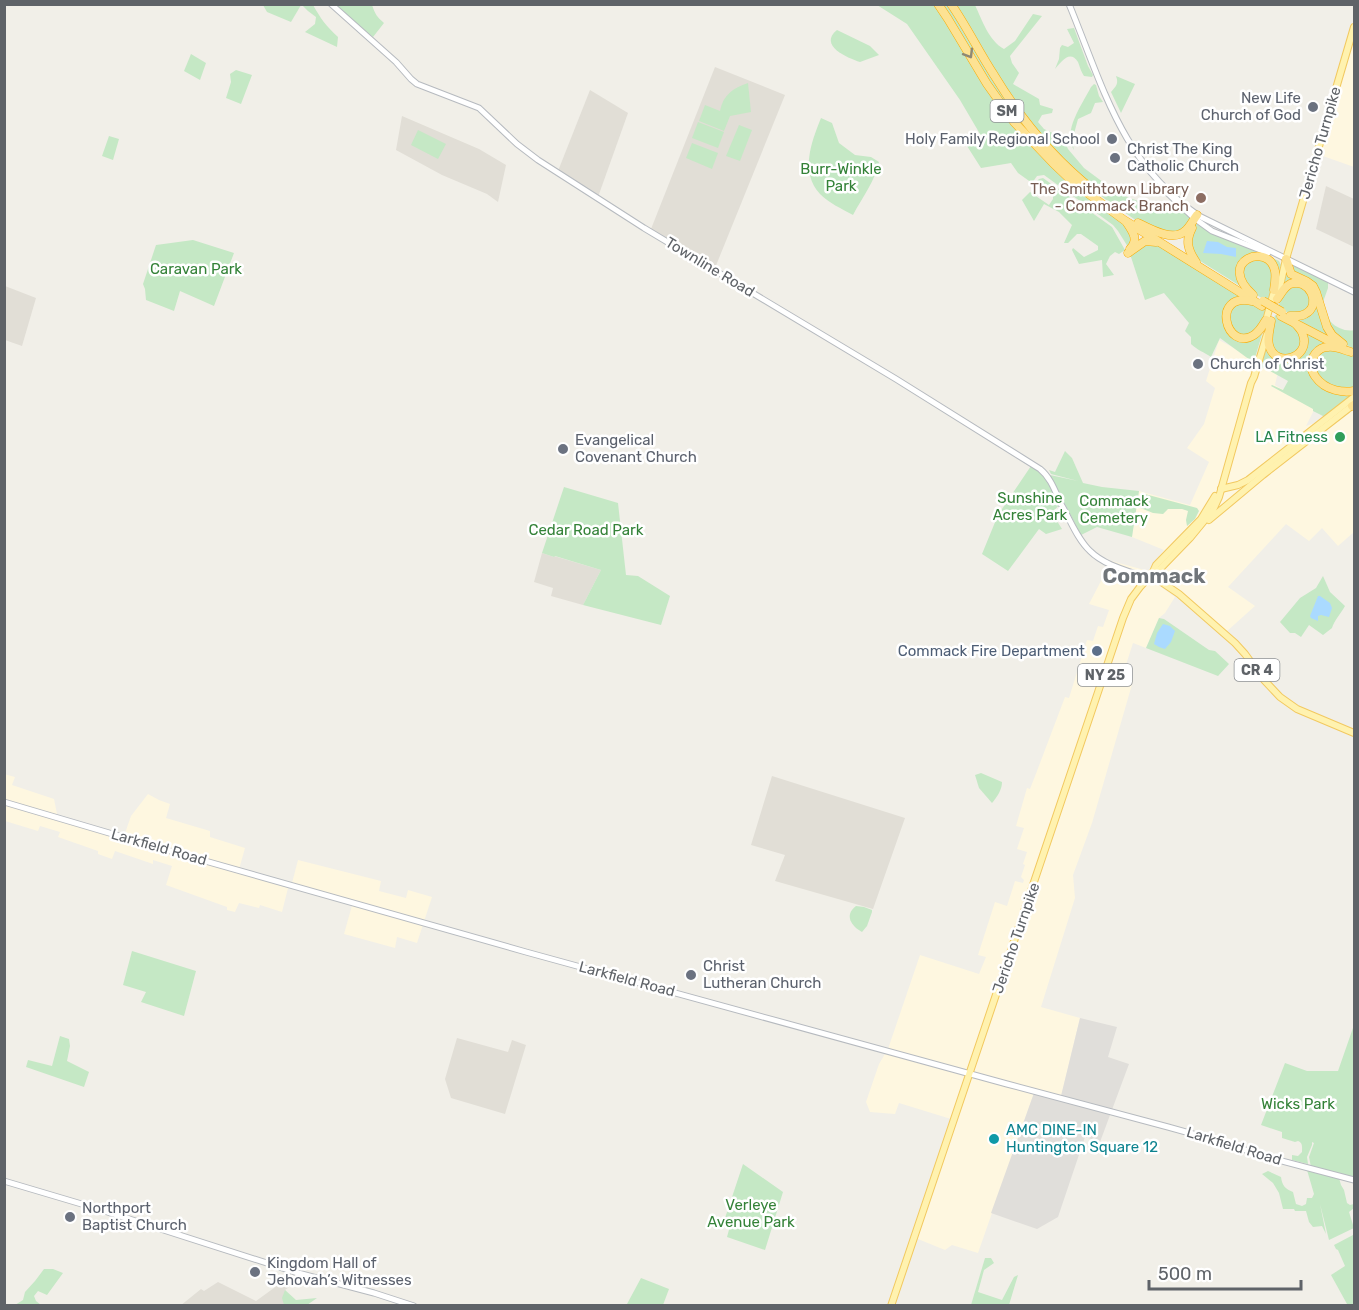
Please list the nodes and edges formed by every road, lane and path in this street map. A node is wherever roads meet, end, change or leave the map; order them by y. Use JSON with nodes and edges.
{"nodes":[{"id":1,"x":331,"y":4,"type":"edge"},
{"id":2,"x":938,"y":4,"type":"edge"},
{"id":3,"x":951,"y":4,"type":"edge"},
{"id":4,"x":1069,"y":4,"type":"edge"},
{"id":5,"x":1354,"y":27,"type":"edge"},
{"id":6,"x":1197,"y":218,"type":"junction"},
{"id":7,"x":1128,"y":220,"type":"junction"},
{"id":8,"x":1161,"y":243,"type":"junction"},
{"id":9,"x":1286,"y":259,"type":"junction"},
{"id":10,"x":1196,"y":262,"type":"junction"},
{"id":11,"x":1354,"y":292,"type":"edge"},
{"id":12,"x":1276,"y":295,"type":"junction"},
{"id":13,"x":1259,"y":301,"type":"junction"},
{"id":14,"x":1269,"y":320,"type":"junction"},
{"id":15,"x":1292,"y":320,"type":"junction"},
{"id":16,"x":1343,"y":344,"type":"junction"},
{"id":17,"x":1353,"y":352,"type":"edge"},
{"id":18,"x":1354,"y":391,"type":"edge"},
{"id":19,"x":1354,"y":397,"type":"edge"},
{"id":20,"x":1354,"y":405,"type":"edge"},
{"id":21,"x":1225,"y":478,"type":"junction"},
{"id":22,"x":1234,"y":486,"type":"junction"},
{"id":23,"x":1221,"y":489,"type":"junction"},
{"id":24,"x":1197,"y":530,"type":"junction"},
{"id":25,"x":1184,"y":541,"type":"junction"},
{"id":26,"x":1149,"y":577,"type":"junction"},
{"id":27,"x":1354,"y":733,"type":"edge"},
{"id":28,"x":4,"y":802,"type":"edge"},
{"id":29,"x":970,"y":1074,"type":"junction"},
{"id":30,"x":1354,"y":1180,"type":"edge"},
{"id":31,"x":4,"y":1181,"type":"edge"},
{"id":32,"x":414,"y":1305,"type":"edge"},
{"id":33,"x":891,"y":1305,"type":"edge"}],
"edges":[{"from":1,"to":26,"type":"main road","name":"Townline Road","number":"CR 4"},
{"from":2,"to":7,"type":"highway","number":"SM","one_way":true},
{"from":3,"to":7,"type":"highway","number":"SM"},
{"from":4,"to":6,"type":"main road"},
{"from":5,"to":9,"type":"main road","name":"Jericho Turnpike","number":"NY 25"},
{"from":6,"to":7,"type":"highway"},
{"from":6,"to":9,"type":"main road"},
{"from":6,"to":10,"type":"highway"},
{"from":7,"to":8,"type":"highway","number":"SM"},
{"from":7,"to":8,"type":"highway"},
{"from":7,"to":10,"type":"highway","number":"SM"},
{"from":8,"to":13,"type":"highway","number":"SM"},
{"from":9,"to":11,"type":"main road"},
{"from":9,"to":12,"type":"main road","name":"Jericho Turnpike","number":"NY 25"},
{"from":9,"to":16,"type":"highway"},
{"from":10,"to":13,"type":"highway","number":"SM"},
{"from":12,"to":13,"type":"highway"},
{"from":12,"to":14,"type":"main road","name":"Jericho Turnpike","number":"NY 25"},
{"from":12,"to":15,"type":"highway"},
{"from":13,"to":14,"type":"highway"},
{"from":13,"to":15,"type":"highway","number":"SM","bridge":true},
{"from":14,"to":15,"type":"highway"},
{"from":14,"to":21,"type":"main road","name":"Jericho Turnpike","number":"NY 25"},
{"from":15,"to":16,"type":"highway","number":"SM"},
{"from":15,"to":17,"type":"highway","number":"SM"},
{"from":16,"to":17,"type":"highway","number":"SM"},
{"from":17,"to":18,"type":"highway"},
{"from":19,"to":22,"type":"main road"},
{"from":20,"to":24,"type":"main road"},
{"from":21,"to":22,"type":"main road"},
{"from":21,"to":23,"type":"main road","name":"Jericho Turnpike","number":"NY 25"},
{"from":22,"to":23,"type":"main road"},
{"from":23,"to":24,"type":"main road","name":"Jericho Turnpike","number":"NY 25"},
{"from":23,"to":25,"type":"main road","name":"Jericho Turnpike","number":"NY 25"},
{"from":24,"to":25,"type":"main road","name":"Jericho Turnpike","number":"NY 25"},
{"from":25,"to":26,"type":"main road","name":"Jericho Turnpike","number":"NY 25"},
{"from":26,"to":27,"type":"main road","number":"CR 4"},
{"from":26,"to":29,"type":"main road","name":"Jericho Turnpike","number":"NY 25"},
{"from":28,"to":29,"type":"main road","name":"Larkfield Road"},
{"from":29,"to":30,"type":"main road","name":"Larkfield Road"},
{"from":29,"to":33,"type":"main road","name":"Jericho Turnpike","number":"NY 25"},
{"from":31,"to":32,"type":"main road"}]}
